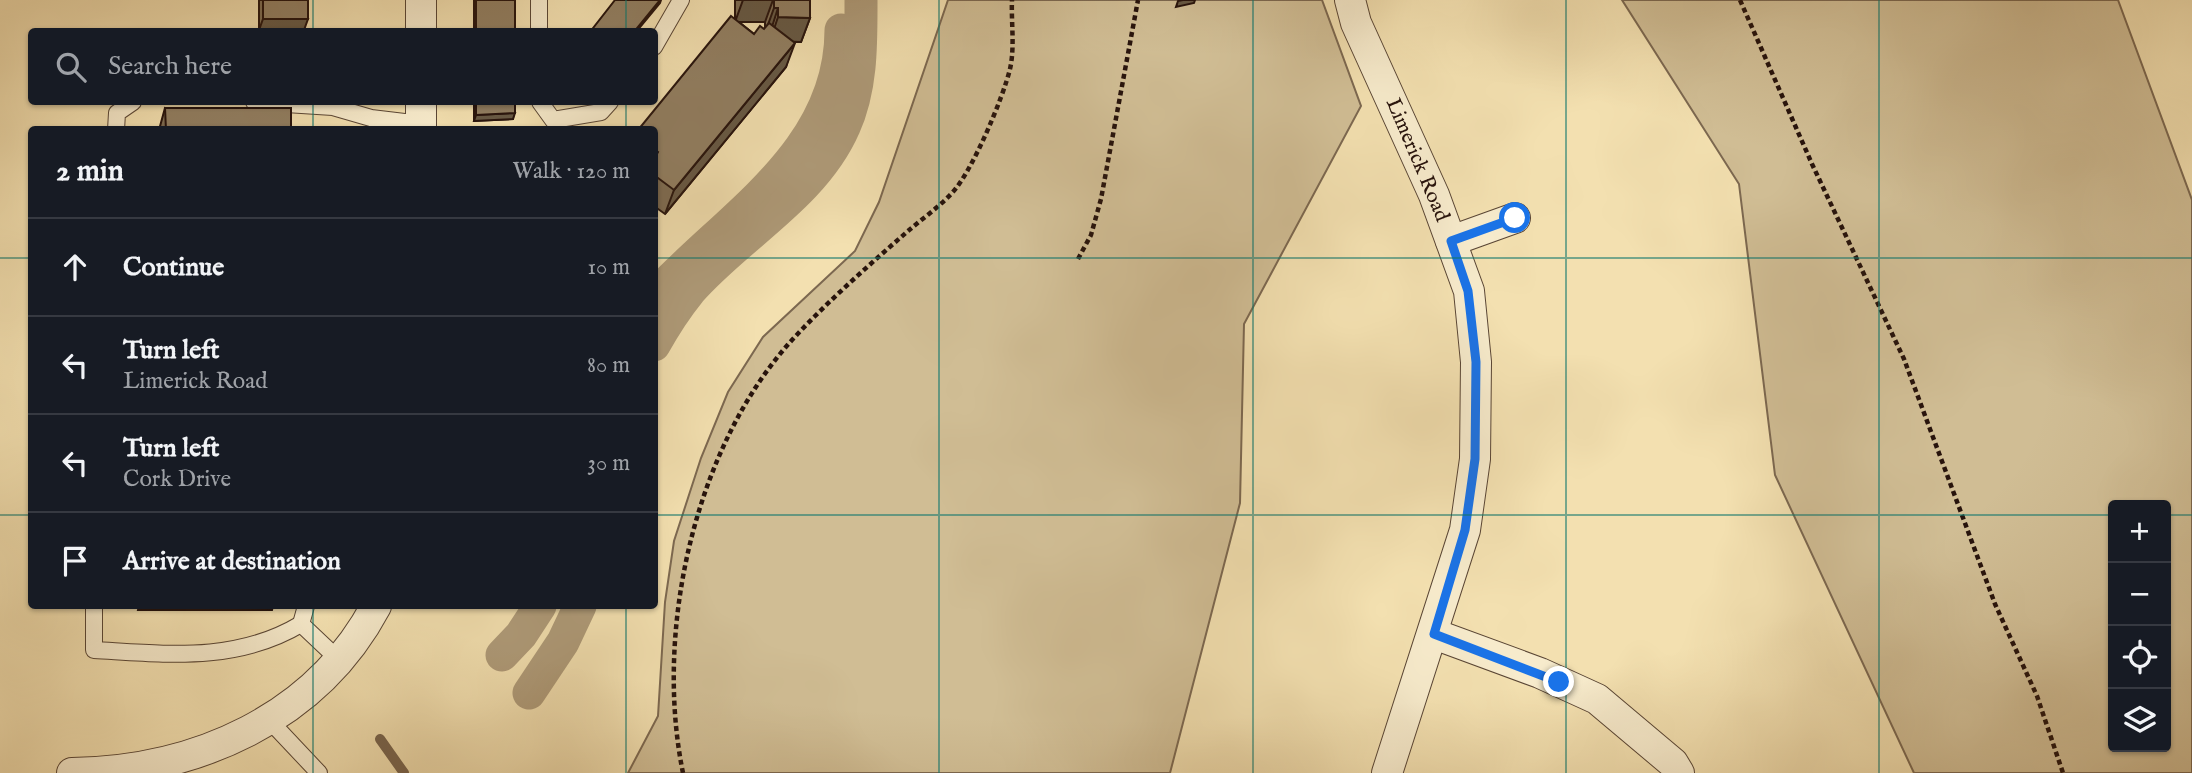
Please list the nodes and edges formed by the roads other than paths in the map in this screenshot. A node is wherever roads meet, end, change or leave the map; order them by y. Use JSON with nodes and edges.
{"nodes":[{"id":1,"x":421,"y":0,"type":"edge"},
{"id":2,"x":539,"y":0,"type":"edge"},
{"id":3,"x":681,"y":0,"type":"edge"},
{"id":4,"x":1350,"y":0,"type":"edge"},
{"id":5,"x":421,"y":28,"type":"edge"},
{"id":6,"x":539,"y":28,"type":"edge"},
{"id":7,"x":658,"y":40,"type":"edge"},
{"id":8,"x":129,"y":105,"type":"edge"},
{"id":9,"x":301,"y":105,"type":"edge"},
{"id":10,"x":542,"y":105,"type":"edge"},
{"id":11,"x":607,"y":105,"type":"edge"},
{"id":12,"x":421,"y":118,"type":"edge"},
{"id":13,"x":116,"y":126,"type":"edge"},
{"id":14,"x":1515,"y":218,"type":"dead end"},
{"id":15,"x":1451,"y":241,"type":"junction"},
{"id":16,"x":94,"y":609,"type":"edge"},
{"id":17,"x":305,"y":609,"type":"edge"},
{"id":18,"x":374,"y":609,"type":"edge"},
{"id":19,"x":301,"y":624,"type":"junction"},
{"id":20,"x":1434,"y":634,"type":"junction"},
{"id":21,"x":338,"y":659,"type":"junction"},
{"id":22,"x":270,"y":720,"type":"junction"},
{"id":23,"x":72,"y":773,"type":"edge"},
{"id":24,"x":319,"y":773,"type":"edge"},
{"id":25,"x":1387,"y":773,"type":"edge"},
{"id":26,"x":1679,"y":773,"type":"edge"}],
"edges":[{"from":1,"to":5,"type":"street"},
{"from":2,"to":6,"type":"lane"},
{"from":3,"to":7,"type":"lane"},
{"from":4,"to":15,"type":"street","name":"Limerick Road"},
{"from":8,"to":13,"type":"lane"},
{"from":9,"to":12,"type":"lane"},
{"from":10,"to":11,"type":"lane"},
{"from":14,"to":15,"type":"street"},
{"from":15,"to":20,"type":"street","name":"Limerick Road"},
{"from":16,"to":19,"type":"lane"},
{"from":17,"to":19,"type":"lane"},
{"from":18,"to":21,"type":"street"},
{"from":19,"to":21,"type":"lane"},
{"from":20,"to":25,"type":"street","name":"Limerick Road"},
{"from":20,"to":26,"type":"street"},
{"from":21,"to":22,"type":"street"},
{"from":22,"to":23,"type":"street"},
{"from":22,"to":24,"type":"lane"}]}
